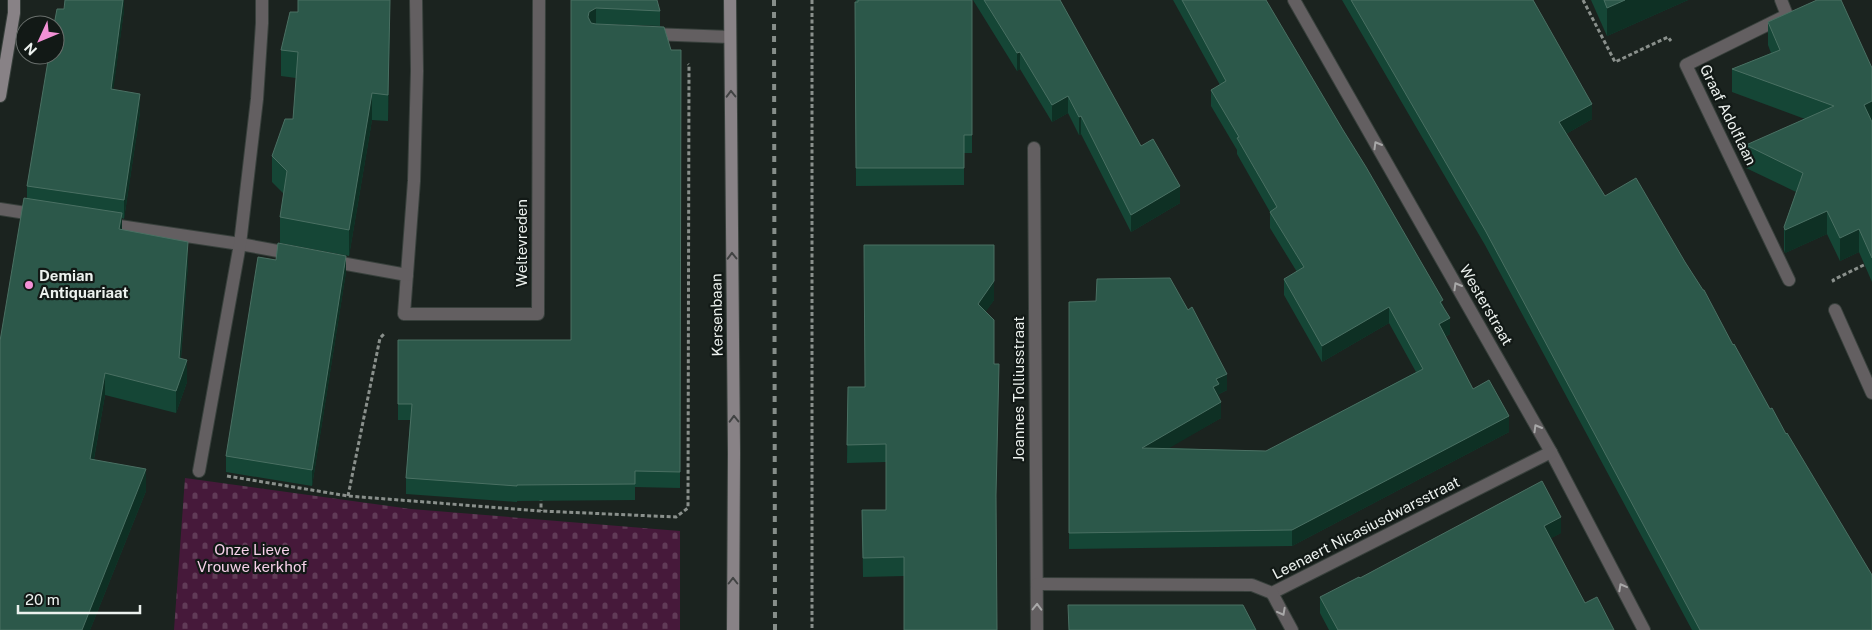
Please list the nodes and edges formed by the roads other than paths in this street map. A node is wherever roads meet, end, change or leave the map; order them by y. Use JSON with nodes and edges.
{"nodes":[{"id":1,"x":14,"y":0,"type":"edge"},
{"id":2,"x":262,"y":0,"type":"edge"},
{"id":3,"x":416,"y":0,"type":"edge"},
{"id":4,"x":538,"y":0,"type":"edge"},
{"id":5,"x":730,"y":0,"type":"edge"},
{"id":6,"x":1294,"y":0,"type":"edge"},
{"id":7,"x":1780,"y":0,"type":"edge"},
{"id":8,"x":634,"y":33,"type":"edge"},
{"id":9,"x":730,"y":36,"type":"junction"},
{"id":10,"x":0,"y":96,"type":"edge"},
{"id":11,"x":1034,"y":148,"type":"dead end"},
{"id":12,"x":0,"y":209,"type":"edge"},
{"id":13,"x":48,"y":216,"type":"edge"},
{"id":14,"x":96,"y":223,"type":"edge"},
{"id":15,"x":240,"y":244,"type":"junction"},
{"id":16,"x":407,"y":275,"type":"junction"},
{"id":17,"x":1789,"y":280,"type":"dead end"},
{"id":18,"x":1835,"y":310,"type":"road end"},
{"id":19,"x":1872,"y":393,"type":"edge"},
{"id":20,"x":1552,"y":452,"type":"junction"},
{"id":21,"x":199,"y":471,"type":"road end"},
{"id":22,"x":1037,"y":584,"type":"junction"},
{"id":23,"x":1272,"y":593,"type":"junction"},
{"id":24,"x":733,"y":630,"type":"edge"},
{"id":25,"x":1037,"y":630,"type":"edge"},
{"id":26,"x":1292,"y":630,"type":"edge"},
{"id":27,"x":1644,"y":630,"type":"edge"}],
"edges":[{"from":1,"to":10,"type":"main road"},
{"from":2,"to":15,"type":"street"},
{"from":3,"to":16,"type":"street"},
{"from":4,"to":16,"type":"street","name":"Weltevreden"},
{"from":5,"to":9,"type":"main road","name":"Kersenbaan"},
{"from":20,"to":6,"type":"street","name":"Westerstraat","one_way":true},
{"from":7,"to":17,"type":"street","name":"Graaf Adolflaan"},
{"from":8,"to":9,"type":"street"},
{"from":24,"to":9,"type":"main road","name":"Kersenbaan","one_way":true},
{"from":11,"to":22,"type":"street","name":"Joannes Tolliusstraat"},
{"from":12,"to":13,"type":"street"},
{"from":14,"to":15,"type":"street"},
{"from":15,"to":16,"type":"street"},
{"from":15,"to":21,"type":"street"},
{"from":18,"to":19,"type":"street"},
{"from":20,"to":23,"type":"street","name":"Leenaert Nicasiusdwarsstraat"},
{"from":27,"to":20,"type":"street","name":"Westerstraat","one_way":true},
{"from":22,"to":23,"type":"street","name":"Leenaert Nicasiusdwarsstraat"},
{"from":25,"to":22,"type":"street","name":"Joannes Tolliusstraat","one_way":true},
{"from":23,"to":26,"type":"street","one_way":true}]}
